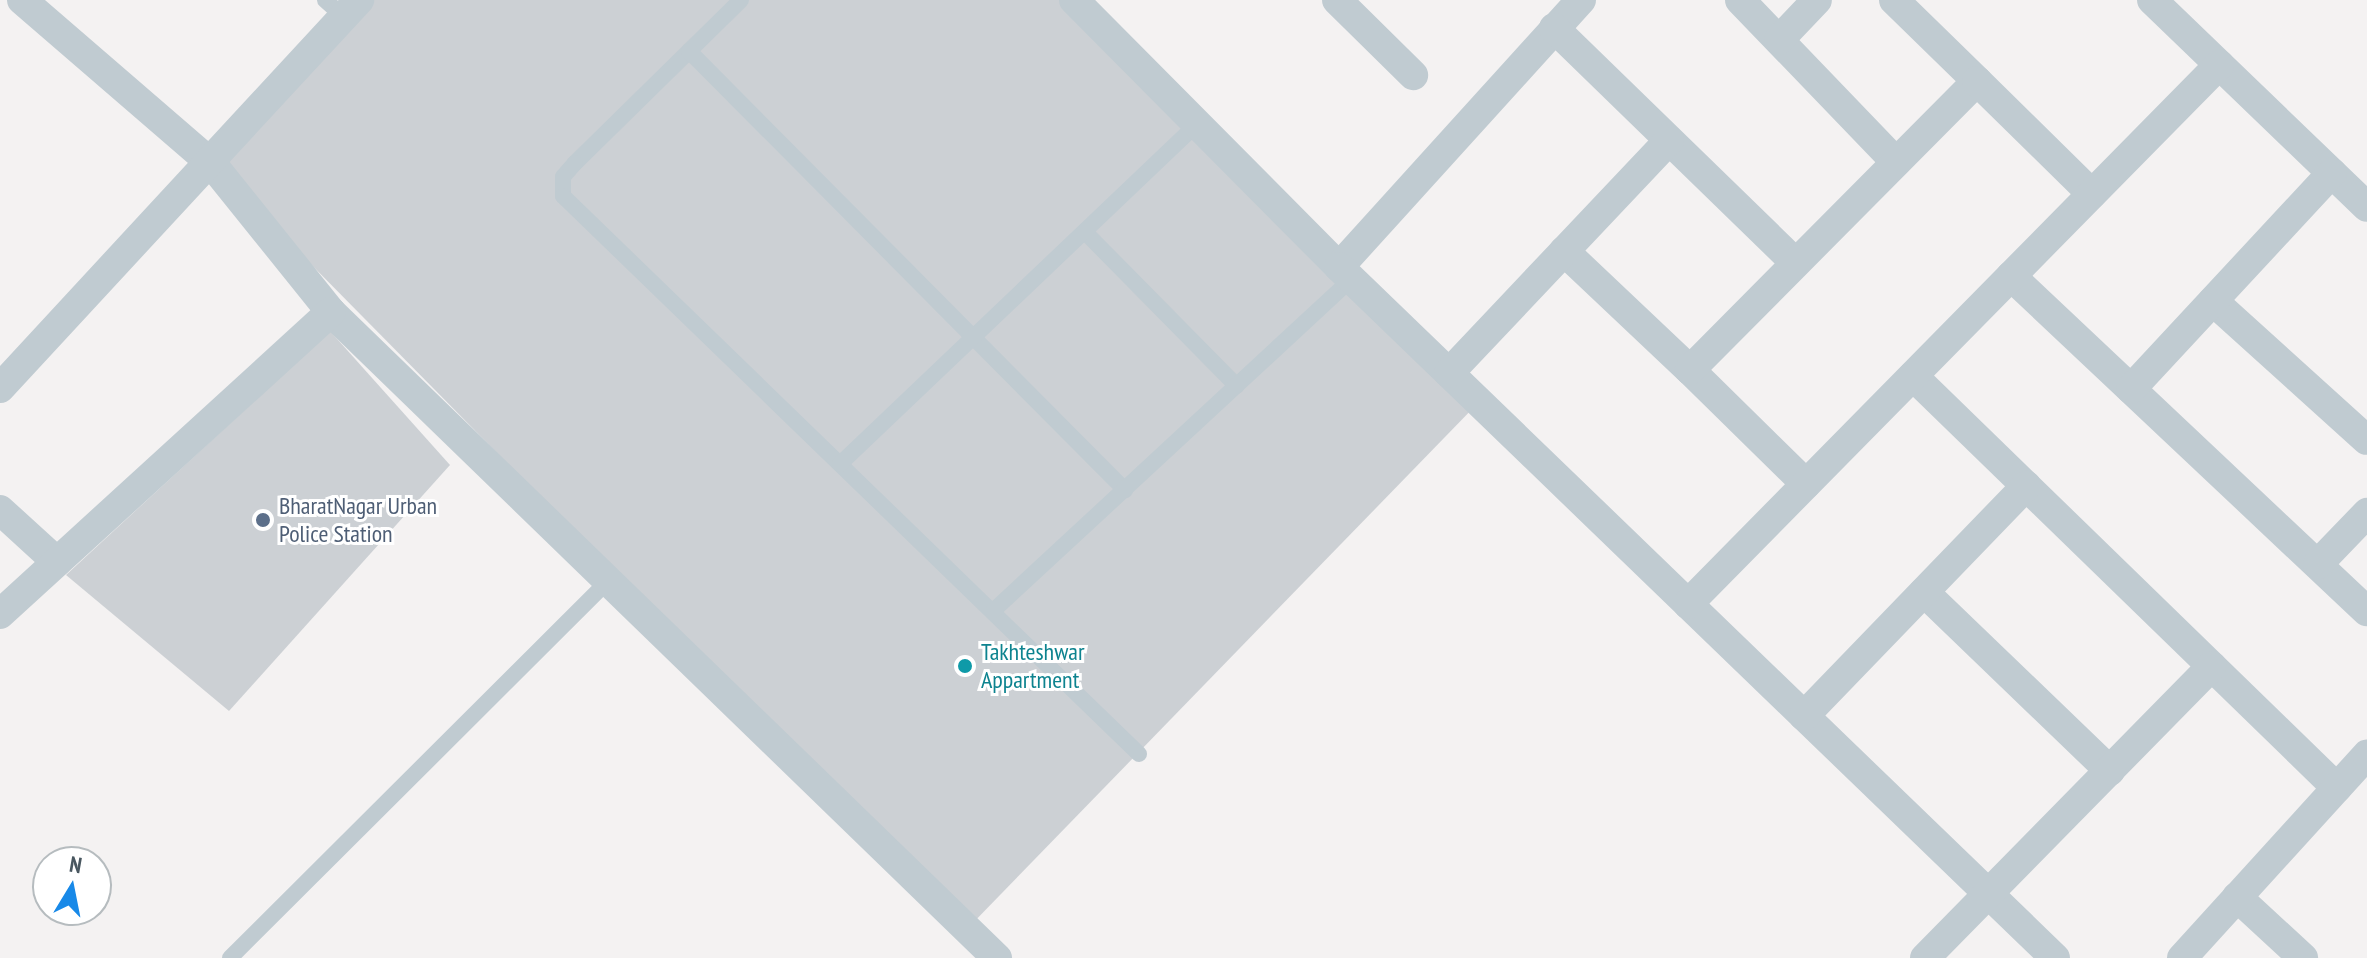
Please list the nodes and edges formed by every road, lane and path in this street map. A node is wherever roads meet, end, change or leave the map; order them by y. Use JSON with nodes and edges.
{"nodes":[{"id":1,"x":22,"y":0,"type":"edge"},
{"id":2,"x":741,"y":0,"type":"edge"},
{"id":3,"x":1074,"y":0,"type":"edge"},
{"id":4,"x":1337,"y":0,"type":"edge"},
{"id":5,"x":1581,"y":0,"type":"edge"},
{"id":6,"x":1740,"y":0,"type":"edge"},
{"id":7,"x":1817,"y":0,"type":"edge"},
{"id":8,"x":1894,"y":0,"type":"edge"},
{"id":9,"x":2152,"y":0,"type":"edge"},
{"id":10,"x":342,"y":5,"type":"edge"},
{"id":11,"x":1554,"y":28,"type":"junction"},
{"id":12,"x":1779,"y":40,"type":"junction"},
{"id":13,"x":689,"y":51,"type":"junction"},
{"id":14,"x":2219,"y":65,"type":"junction"},
{"id":15,"x":1413,"y":75,"type":"dead end"},
{"id":16,"x":1977,"y":81,"type":"junction"},
{"id":17,"x":1197,"y":124,"type":"junction"},
{"id":18,"x":1669,"y":140,"type":"junction"},
{"id":19,"x":1896,"y":162,"type":"junction"},
{"id":20,"x":212,"y":164,"type":"junction"},
{"id":21,"x":2332,"y":173,"type":"junction"},
{"id":22,"x":2092,"y":194,"type":"junction"},
{"id":23,"x":2367,"y":207,"type":"edge"},
{"id":24,"x":1085,"y":232,"type":"junction"},
{"id":25,"x":1564,"y":251,"type":"junction"},
{"id":26,"x":1796,"y":263,"type":"junction"},
{"id":27,"x":1345,"y":273,"type":"junction"},
{"id":28,"x":2011,"y":276,"type":"junction"},
{"id":29,"x":2213,"y":301,"type":"junction"},
{"id":30,"x":331,"y":312,"type":"junction"},
{"id":31,"x":974,"y":339,"type":"junction"},
{"id":32,"x":1690,"y":370,"type":"junction"},
{"id":33,"x":1449,"y":373,"type":"junction"},
{"id":34,"x":1913,"y":376,"type":"junction"},
{"id":35,"x":1237,"y":386,"type":"junction"},
{"id":36,"x":0,"y":388,"type":"edge"},
{"id":37,"x":2131,"y":389,"type":"junction"},
{"id":38,"x":2367,"y":440,"type":"edge"},
{"id":39,"x":840,"y":464,"type":"junction"},
{"id":40,"x":1806,"y":484,"type":"junction"},
{"id":41,"x":2026,"y":486,"type":"junction"},
{"id":42,"x":1125,"y":490,"type":"junction"},
{"id":43,"x":0,"y":510,"type":"edge"},
{"id":44,"x":2367,"y":513,"type":"edge"},
{"id":45,"x":57,"y":562,"type":"junction"},
{"id":46,"x":2318,"y":564,"type":"junction"},
{"id":47,"x":608,"y":581,"type":"junction"},
{"id":48,"x":1924,"y":592,"type":"junction"},
{"id":49,"x":1688,"y":604,"type":"junction"},
{"id":50,"x":993,"y":611,"type":"junction"},
{"id":51,"x":2367,"y":611,"type":"edge"},
{"id":52,"x":0,"y":614,"type":"edge"},
{"id":53,"x":2212,"y":666,"type":"junction"},
{"id":54,"x":1804,"y":716,"type":"junction"},
{"id":55,"x":1139,"y":754,"type":"dead end"},
{"id":56,"x":2367,"y":755,"type":"edge"},
{"id":57,"x":2110,"y":771,"type":"junction"},
{"id":58,"x":2337,"y":788,"type":"junction"},
{"id":59,"x":1989,"y":894,"type":"junction"},
{"id":60,"x":2237,"y":897,"type":"junction"},
{"id":61,"x":230,"y":958,"type":"edge"},
{"id":62,"x":997,"y":958,"type":"edge"},
{"id":63,"x":1925,"y":958,"type":"edge"},
{"id":64,"x":2055,"y":958,"type":"edge"},
{"id":65,"x":2182,"y":958,"type":"edge"},
{"id":66,"x":2303,"y":958,"type":"edge"}],
"edges":[{"from":1,"to":20,"type":"street"},
{"from":2,"to":13,"type":"lane"},
{"from":3,"to":17,"type":"street"},
{"from":4,"to":15,"type":"street"},
{"from":5,"to":11,"type":"street"},
{"from":6,"to":12,"type":"street"},
{"from":7,"to":12,"type":"street"},
{"from":8,"to":16,"type":"street"},
{"from":9,"to":14,"type":"street"},
{"from":10,"to":20,"type":"street"},
{"from":11,"to":18,"type":"street"},
{"from":11,"to":27,"type":"street"},
{"from":12,"to":19,"type":"street"},
{"from":13,"to":31,"type":"lane"},
{"from":13,"to":39,"type":"lane"},
{"from":14,"to":21,"type":"street"},
{"from":14,"to":22,"type":"street"},
{"from":16,"to":19,"type":"street"},
{"from":16,"to":22,"type":"street"},
{"from":17,"to":24,"type":"lane"},
{"from":17,"to":27,"type":"street"},
{"from":18,"to":25,"type":"street"},
{"from":18,"to":26,"type":"street"},
{"from":19,"to":26,"type":"street"},
{"from":20,"to":30,"type":"street"},
{"from":20,"to":36,"type":"street"},
{"from":21,"to":23,"type":"street"},
{"from":21,"to":29,"type":"street"},
{"from":22,"to":28,"type":"street"},
{"from":24,"to":31,"type":"lane"},
{"from":24,"to":35,"type":"lane"},
{"from":25,"to":32,"type":"street"},
{"from":25,"to":33,"type":"street"},
{"from":26,"to":32,"type":"street"},
{"from":27,"to":33,"type":"street"},
{"from":27,"to":35,"type":"lane"},
{"from":28,"to":34,"type":"street"},
{"from":28,"to":37,"type":"street"},
{"from":29,"to":37,"type":"street"},
{"from":29,"to":38,"type":"street"},
{"from":30,"to":45,"type":"street"},
{"from":30,"to":47,"type":"street"},
{"from":31,"to":39,"type":"lane"},
{"from":31,"to":42,"type":"lane"},
{"from":32,"to":40,"type":"street"},
{"from":33,"to":49,"type":"street"},
{"from":34,"to":40,"type":"street"},
{"from":34,"to":41,"type":"street"},
{"from":35,"to":42,"type":"lane"},
{"from":37,"to":46,"type":"street"},
{"from":39,"to":50,"type":"lane"},
{"from":40,"to":49,"type":"street"},
{"from":41,"to":48,"type":"street"},
{"from":41,"to":53,"type":"street"},
{"from":42,"to":50,"type":"lane"},
{"from":43,"to":45,"type":"street"},
{"from":44,"to":46,"type":"street"},
{"from":45,"to":52,"type":"street"},
{"from":46,"to":51,"type":"street"},
{"from":47,"to":61,"type":"lane"},
{"from":47,"to":62,"type":"street"},
{"from":48,"to":54,"type":"street"},
{"from":48,"to":57,"type":"street"},
{"from":49,"to":54,"type":"street"},
{"from":50,"to":55,"type":"lane"},
{"from":53,"to":57,"type":"street"},
{"from":53,"to":58,"type":"street"},
{"from":54,"to":59,"type":"street"},
{"from":56,"to":58,"type":"street"},
{"from":57,"to":59,"type":"street"},
{"from":58,"to":60,"type":"street"},
{"from":59,"to":63,"type":"street"},
{"from":59,"to":64,"type":"street"},
{"from":60,"to":65,"type":"street"},
{"from":60,"to":66,"type":"street"}]}
